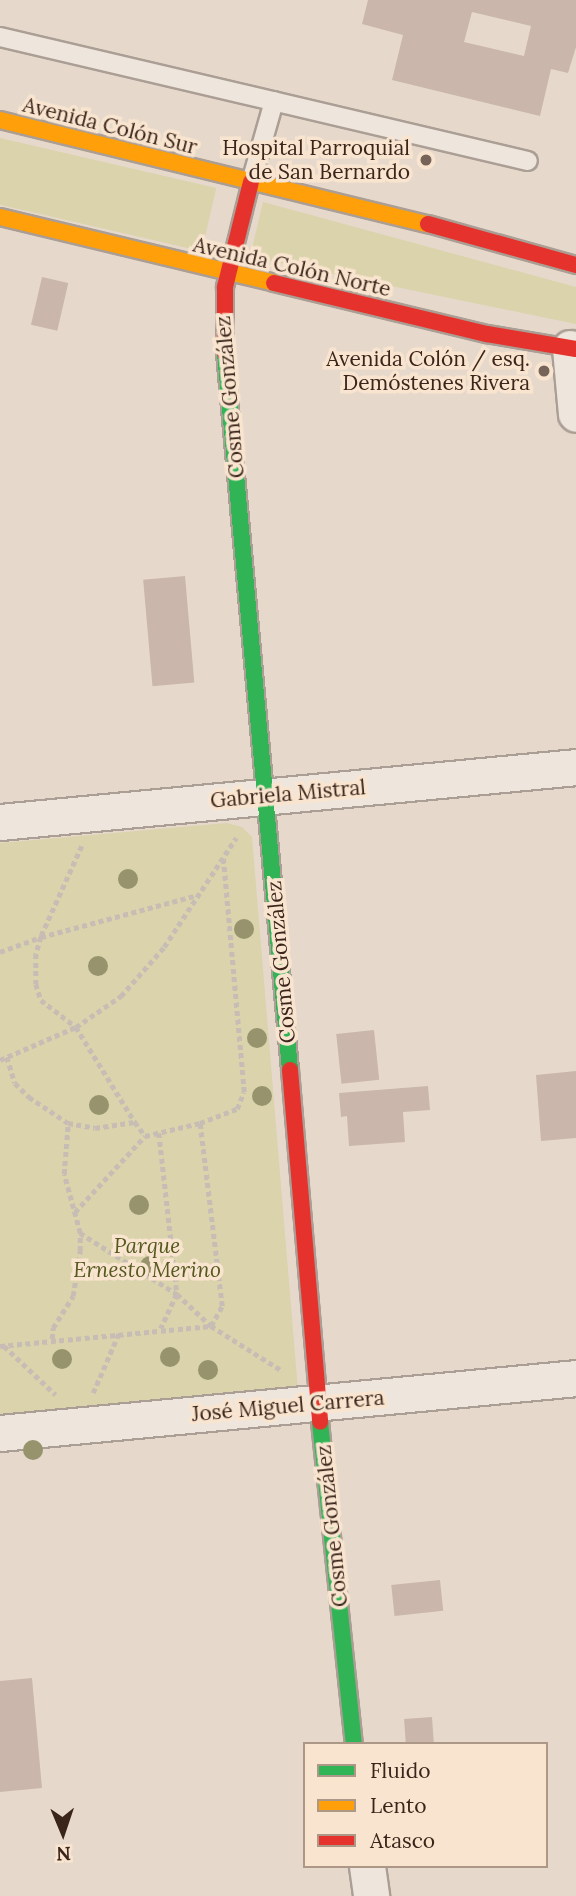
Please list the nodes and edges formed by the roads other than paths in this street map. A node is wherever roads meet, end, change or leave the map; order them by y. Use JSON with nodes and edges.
{"nodes":[{"id":1,"x":0,"y":37,"type":"edge"},
{"id":2,"x":274,"y":101,"type":"junction"},
{"id":3,"x":0,"y":120,"type":"edge"},
{"id":4,"x":528,"y":161,"type":"dead end"},
{"id":5,"x":251,"y":182,"type":"junction"},
{"id":6,"x":0,"y":217,"type":"edge"},
{"id":7,"x":576,"y":265,"type":"edge"},
{"id":8,"x":228,"y":275,"type":"junction"},
{"id":9,"x":573,"y":349,"type":"edge"},
{"id":10,"x":576,"y":414,"type":"edge"},
{"id":11,"x":576,"y":766,"type":"edge"},
{"id":12,"x":254,"y":797,"type":"junction"},
{"id":13,"x":0,"y":822,"type":"edge"},
{"id":14,"x":576,"y":1378,"type":"edge"},
{"id":15,"x":318,"y":1403,"type":"junction"},
{"id":16,"x":0,"y":1433,"type":"edge"},
{"id":17,"x":354,"y":1742,"type":"edge"},
{"id":18,"x":367,"y":1868,"type":"edge"},
{"id":19,"x":370,"y":1896,"type":"edge"}],
"edges":[{"from":1,"to":2,"type":"lane"},
{"from":2,"to":4,"type":"lane"},
{"from":2,"to":5,"type":"lane"},
{"from":3,"to":5,"type":"street","name":"Avenida Colón Sur"},
{"from":5,"to":7,"type":"street","name":"Avenida Colón Sur"},
{"from":5,"to":8,"type":"street","name":"Cosme González"},
{"from":6,"to":8,"type":"street","name":"Avenida Colón Norte"},
{"from":8,"to":9,"type":"street","name":"Avenida Colón Norte"},
{"from":8,"to":12,"type":"street","name":"Cosme González"},
{"from":9,"to":10,"type":"street"},
{"from":11,"to":12,"type":"street","name":"Gabriela Mistral"},
{"from":12,"to":13,"type":"street","name":"Gabriela Mistral"},
{"from":12,"to":15,"type":"street","name":"Cosme González"},
{"from":14,"to":15,"type":"street","name":"José Miguel Carrera"},
{"from":15,"to":16,"type":"street","name":"José Miguel Carrera"},
{"from":15,"to":17,"type":"street","name":"Cosme González"},
{"from":18,"to":19,"type":"street"}]}
